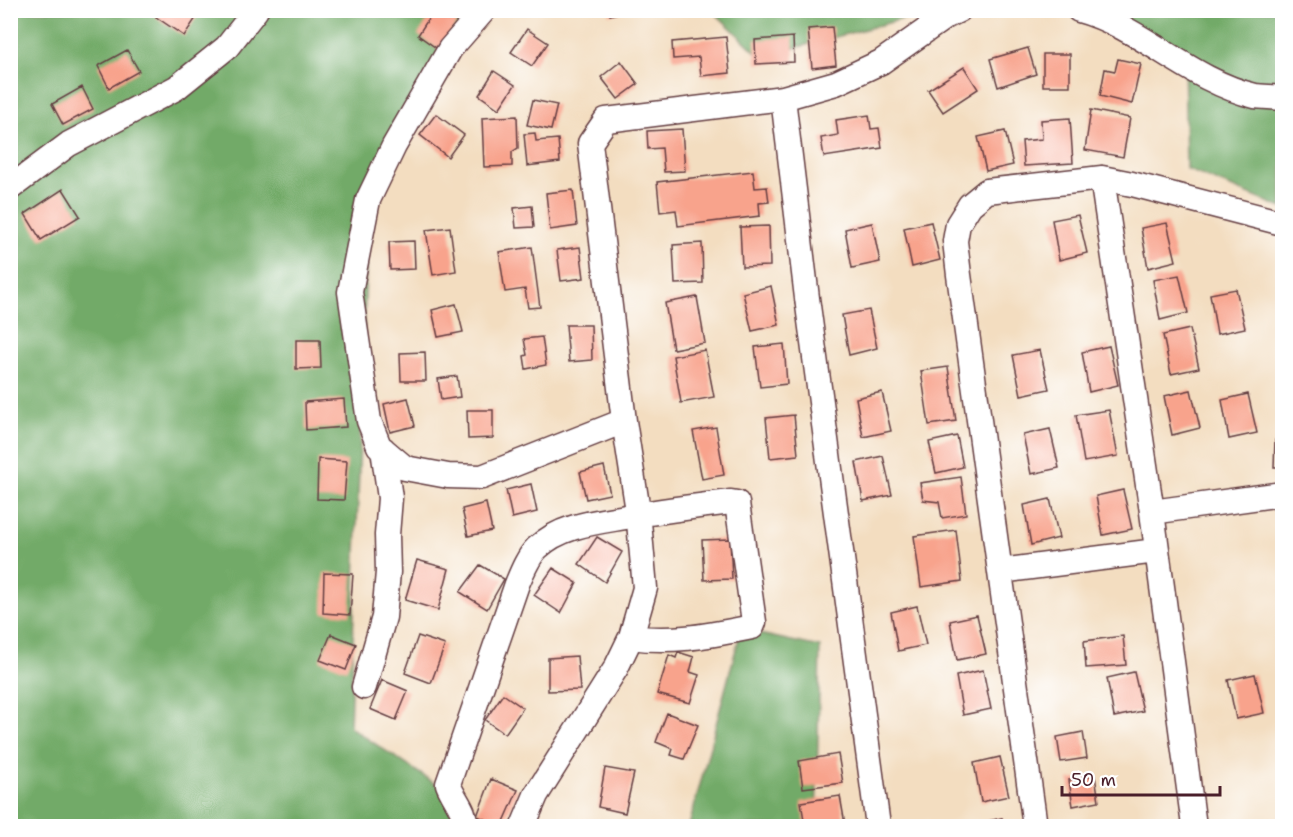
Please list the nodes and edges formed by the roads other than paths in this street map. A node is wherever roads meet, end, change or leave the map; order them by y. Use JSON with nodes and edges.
{"nodes":[{"id":1,"x":256,"y":10,"type":"edge"},
{"id":2,"x":484,"y":10,"type":"edge"},
{"id":3,"x":959,"y":10,"type":"edge"},
{"id":4,"x":1079,"y":10,"type":"edge"},
{"id":5,"x":783,"y":98,"type":"junction"},
{"id":6,"x":1282,"y":98,"type":"edge"},
{"id":7,"x":1102,"y":178,"type":"junction"},
{"id":8,"x":10,"y":188,"type":"edge"},
{"id":9,"x":1282,"y":224,"type":"edge"},
{"id":10,"x":624,"y":421,"type":"junction"},
{"id":11,"x":383,"y":450,"type":"junction"},
{"id":12,"x":1282,"y":494,"type":"edge"},
{"id":13,"x":1152,"y":512,"type":"junction"},
{"id":14,"x":639,"y":515,"type":"junction"},
{"id":15,"x":1156,"y":551,"type":"junction"},
{"id":16,"x":1000,"y":571,"type":"junction"},
{"id":17,"x":631,"y":637,"type":"junction"},
{"id":18,"x":364,"y":687,"type":"dead end"},
{"id":19,"x":465,"y":826,"type":"edge"},
{"id":20,"x":523,"y":826,"type":"edge"},
{"id":21,"x":878,"y":826,"type":"edge"},
{"id":22,"x":1035,"y":826,"type":"edge"},
{"id":23,"x":1194,"y":826,"type":"edge"}],
"edges":[{"from":1,"to":8,"type":"street"},
{"from":2,"to":11,"type":"street"},
{"from":3,"to":5,"type":"street"},
{"from":4,"to":6,"type":"street"},
{"from":5,"to":10,"type":"street"},
{"from":5,"to":21,"type":"street"},
{"from":7,"to":9,"type":"street"},
{"from":7,"to":13,"type":"street"},
{"from":7,"to":16,"type":"street"},
{"from":10,"to":11,"type":"street"},
{"from":10,"to":14,"type":"street"},
{"from":11,"to":18,"type":"street"},
{"from":12,"to":13,"type":"street"},
{"from":13,"to":15,"type":"street"},
{"from":14,"to":17,"type":"street"},
{"from":14,"to":17,"type":"street"},
{"from":14,"to":19,"type":"street"},
{"from":15,"to":16,"type":"street"},
{"from":15,"to":23,"type":"street"},
{"from":16,"to":22,"type":"street"},
{"from":17,"to":20,"type":"street"}]}
